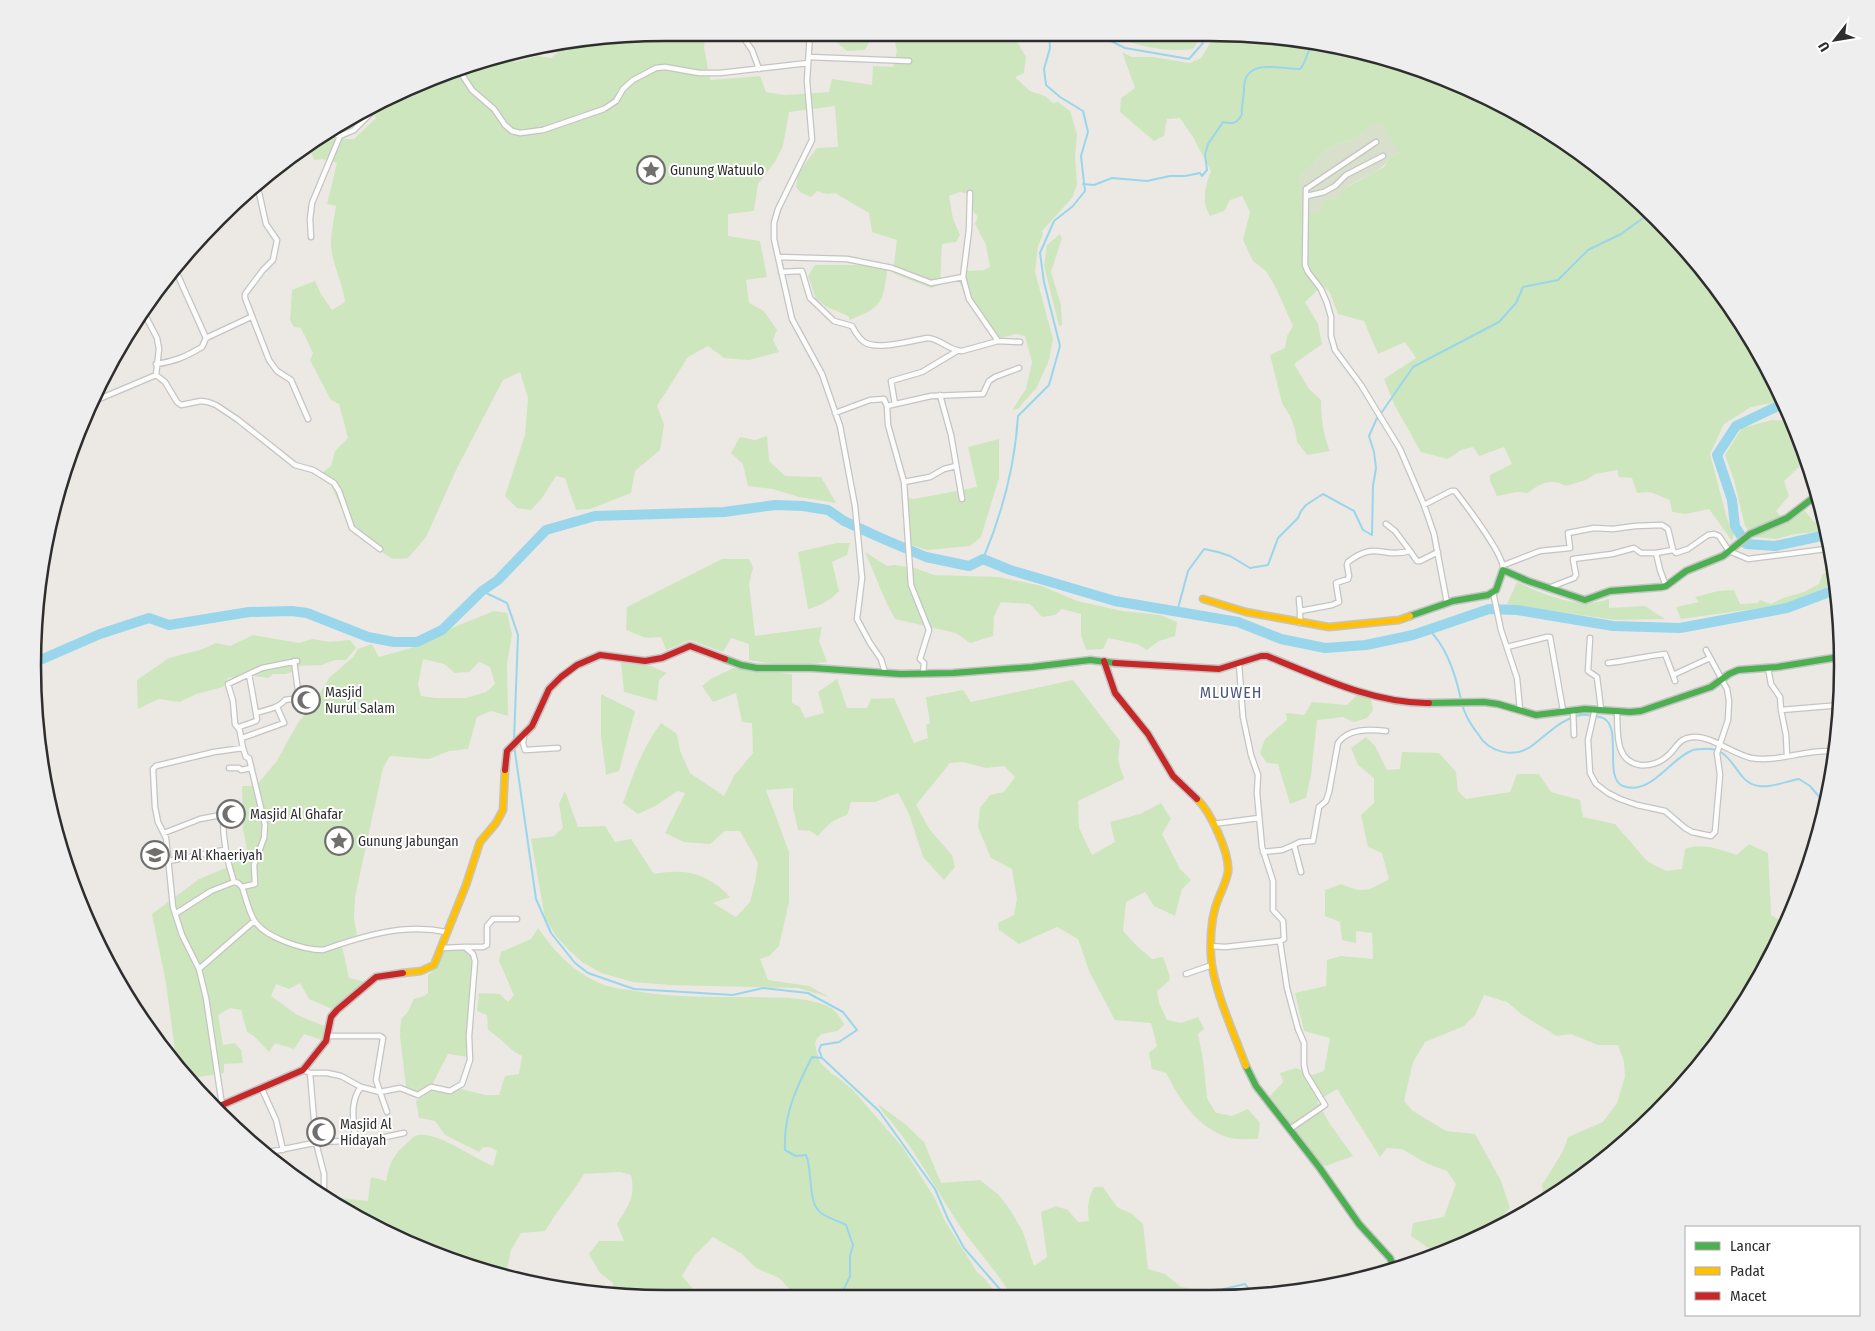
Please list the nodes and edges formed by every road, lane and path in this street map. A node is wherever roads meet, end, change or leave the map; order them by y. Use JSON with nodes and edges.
{"nodes":[{"id":1,"x":746,"y":41,"type":"edge"},
{"id":2,"x":810,"y":41,"type":"edge"},
{"id":3,"x":809,"y":57,"type":"junction"},
{"id":4,"x":909,"y":61,"type":"dead end"},
{"id":5,"x":808,"y":63,"type":"junction"},
{"id":6,"x":760,"y":69,"type":"junction"},
{"id":7,"x":462,"y":75,"type":"edge"},
{"id":8,"x":369,"y":117,"type":"edge"},
{"id":9,"x":337,"y":135,"type":"edge"},
{"id":10,"x":340,"y":136,"type":"junction"},
{"id":11,"x":1376,"y":142,"type":"dead end"},
{"id":12,"x":1383,"y":156,"type":"dead end"},
{"id":13,"x":259,"y":191,"type":"edge"},
{"id":14,"x":970,"y":193,"type":"dead end"},
{"id":15,"x":1307,"y":196,"type":"junction"},
{"id":16,"x":311,"y":237,"type":"dead end"},
{"id":17,"x":778,"y":257,"type":"junction"},
{"id":18,"x":781,"y":272,"type":"junction"},
{"id":19,"x":178,"y":276,"type":"edge"},
{"id":20,"x":963,"y":277,"type":"junction"},
{"id":21,"x":251,"y":317,"type":"junction"},
{"id":22,"x":147,"y":318,"type":"edge"},
{"id":23,"x":206,"y":338,"type":"junction"},
{"id":24,"x":998,"y":341,"type":"junction"},
{"id":25,"x":1020,"y":342,"type":"dead end"},
{"id":26,"x":958,"y":351,"type":"junction"},
{"id":27,"x":156,"y":364,"type":"junction"},
{"id":28,"x":1020,"y":368,"type":"dead end"},
{"id":29,"x":156,"y":375,"type":"junction"},
{"id":30,"x":940,"y":395,"type":"junction"},
{"id":31,"x":102,"y":398,"type":"edge"},
{"id":32,"x":895,"y":404,"type":"junction"},
{"id":33,"x":887,"y":406,"type":"junction"},
{"id":34,"x":836,"y":413,"type":"junction"},
{"id":35,"x":308,"y":419,"type":"dead end"},
{"id":36,"x":956,"y":466,"type":"junction"},
{"id":37,"x":904,"y":482,"type":"junction"},
{"id":38,"x":962,"y":499,"type":"dead end"},
{"id":39,"x":1811,"y":500,"type":"edge"},
{"id":40,"x":1424,"y":505,"type":"junction"},
{"id":41,"x":1386,"y":524,"type":"dead end"},
{"id":42,"x":1570,"y":548,"type":"junction"},
{"id":43,"x":380,"y":549,"type":"dead end"},
{"id":44,"x":1673,"y":550,"type":"junction"},
{"id":45,"x":1823,"y":550,"type":"edge"},
{"id":46,"x":1729,"y":551,"type":"junction"},
{"id":47,"x":1410,"y":552,"type":"junction"},
{"id":48,"x":1438,"y":552,"type":"junction"},
{"id":49,"x":1656,"y":553,"type":"junction"},
{"id":50,"x":1573,"y":559,"type":"junction"},
{"id":51,"x":1503,"y":567,"type":"junction"},
{"id":52,"x":1666,"y":586,"type":"junction"},
{"id":53,"x":1550,"y":589,"type":"junction"},
{"id":54,"x":1494,"y":595,"type":"junction"},
{"id":55,"x":1299,"y":598,"type":"dead end"},
{"id":56,"x":1203,"y":599,"type":"dead end"},
{"id":57,"x":1447,"y":603,"type":"junction"},
{"id":58,"x":1300,"y":610,"type":"junction"},
{"id":59,"x":1300,"y":623,"type":"junction"},
{"id":60,"x":1590,"y":638,"type":"dead end"},
{"id":61,"x":1507,"y":647,"type":"junction"},
{"id":62,"x":1706,"y":650,"type":"dead end"},
{"id":63,"x":1710,"y":658,"type":"junction"},
{"id":64,"x":1834,"y":658,"type":"edge"},
{"id":65,"x":1104,"y":661,"type":"junction"},
{"id":66,"x":1608,"y":663,"type":"dead end"},
{"id":67,"x":1239,"y":664,"type":"junction"},
{"id":68,"x":1768,"y":668,"type":"junction"},
{"id":69,"x":884,"y":673,"type":"junction"},
{"id":70,"x":249,"y":674,"type":"junction"},
{"id":71,"x":922,"y":674,"type":"junction"},
{"id":72,"x":1673,"y":676,"type":"junction"},
{"id":73,"x":1722,"y":679,"type":"junction"},
{"id":74,"x":1675,"y":681,"type":"dead end"},
{"id":75,"x":228,"y":684,"type":"junction"},
{"id":76,"x":221,"y":686,"type":"dead end"},
{"id":77,"x":1832,"y":706,"type":"edge"},
{"id":78,"x":277,"y":707,"type":"junction"},
{"id":79,"x":1520,"y":710,"type":"junction"},
{"id":80,"x":1563,"y":710,"type":"junction"},
{"id":81,"x":1781,"y":710,"type":"junction"},
{"id":82,"x":1617,"y":711,"type":"junction"},
{"id":83,"x":1573,"y":712,"type":"junction"},
{"id":84,"x":1596,"y":712,"type":"junction"},
{"id":85,"x":256,"y":713,"type":"junction"},
{"id":86,"x":239,"y":729,"type":"junction"},
{"id":87,"x":1386,"y":731,"type":"dead end"},
{"id":88,"x":1574,"y":736,"type":"dead end"},
{"id":89,"x":522,"y":737,"type":"junction"},
{"id":90,"x":242,"y":738,"type":"junction"},
{"id":91,"x":1719,"y":747,"type":"junction"},
{"id":92,"x":243,"y":748,"type":"junction"},
{"id":93,"x":558,"y":748,"type":"dead end"},
{"id":94,"x":1827,"y":753,"type":"edge"},
{"id":95,"x":1787,"y":756,"type":"junction"},
{"id":96,"x":229,"y":768,"type":"dead end"},
{"id":97,"x":251,"y":768,"type":"junction"},
{"id":98,"x":1259,"y":818,"type":"junction"},
{"id":99,"x":1213,"y":824,"type":"junction"},
{"id":100,"x":164,"y":833,"type":"junction"},
{"id":101,"x":1294,"y":845,"type":"junction"},
{"id":102,"x":224,"y":850,"type":"junction"},
{"id":103,"x":1263,"y":852,"type":"junction"},
{"id":104,"x":169,"y":861,"type":"junction"},
{"id":105,"x":1301,"y":872,"type":"dead end"},
{"id":106,"x":234,"y":882,"type":"junction"},
{"id":107,"x":242,"y":887,"type":"junction"},
{"id":108,"x":174,"y":914,"type":"junction"},
{"id":109,"x":517,"y":919,"type":"dead end"},
{"id":110,"x":254,"y":921,"type":"junction"},
{"id":111,"x":446,"y":932,"type":"junction"},
{"id":112,"x":1280,"y":941,"type":"junction"},
{"id":113,"x":1210,"y":946,"type":"junction"},
{"id":114,"x":464,"y":947,"type":"junction"},
{"id":115,"x":441,"y":948,"type":"junction"},
{"id":116,"x":1212,"y":965,"type":"junction"},
{"id":117,"x":199,"y":970,"type":"junction"},
{"id":118,"x":1186,"y":974,"type":"dead end"},
{"id":119,"x":328,"y":1036,"type":"junction"},
{"id":120,"x":303,"y":1070,"type":"junction"},
{"id":121,"x":310,"y":1073,"type":"junction"},
{"id":122,"x":361,"y":1086,"type":"junction"},
{"id":123,"x":261,"y":1087,"type":"junction"},
{"id":124,"x":380,"y":1092,"type":"junction"},
{"id":125,"x":219,"y":1102,"type":"edge"},
{"id":126,"x":223,"y":1106,"type":"edge"},
{"id":127,"x":387,"y":1112,"type":"dead end"},
{"id":128,"x":1290,"y":1129,"type":"junction"},
{"id":129,"x":404,"y":1133,"type":"dead end"},
{"id":130,"x":355,"y":1141,"type":"junction"},
{"id":131,"x":316,"y":1143,"type":"junction"},
{"id":132,"x":283,"y":1150,"type":"junction"},
{"id":133,"x":274,"y":1151,"type":"edge"},
{"id":134,"x":324,"y":1188,"type":"edge"},
{"id":135,"x":1392,"y":1262,"type":"edge"}],
"edges":[{"from":1,"to":6,"type":"street"},
{"from":2,"to":3,"type":"street"},
{"from":3,"to":4,"type":"street"},
{"from":3,"to":5,"type":"street"},
{"from":5,"to":6,"type":"street"},
{"from":5,"to":17,"type":"street"},
{"from":6,"to":7,"type":"street"},
{"from":8,"to":10,"type":"street"},
{"from":9,"to":10,"type":"street"},
{"from":10,"to":16,"type":"street"},
{"from":11,"to":15,"type":"street"},
{"from":12,"to":15,"type":"street"},
{"from":13,"to":21,"type":"street"},
{"from":14,"to":20,"type":"street"},
{"from":15,"to":40,"type":"street"},
{"from":17,"to":18,"type":"street"},
{"from":17,"to":20,"type":"street"},
{"from":18,"to":26,"type":"street"},
{"from":18,"to":34,"type":"street"},
{"from":19,"to":23,"type":"street"},
{"from":20,"to":24,"type":"street"},
{"from":21,"to":23,"type":"street"},
{"from":21,"to":35,"type":"street"},
{"from":22,"to":27,"type":"street"},
{"from":23,"to":27,"type":"street"},
{"from":24,"to":25,"type":"street"},
{"from":24,"to":26,"type":"street"},
{"from":26,"to":32,"type":"street"},
{"from":27,"to":29,"type":"street"},
{"from":28,"to":30,"type":"street"},
{"from":29,"to":31,"type":"street"},
{"from":29,"to":43,"type":"street"},
{"from":30,"to":32,"type":"street"},
{"from":30,"to":36,"type":"street"},
{"from":32,"to":33,"type":"street"},
{"from":33,"to":34,"type":"street"},
{"from":33,"to":37,"type":"street"},
{"from":34,"to":69,"type":"street"},
{"from":36,"to":37,"type":"street"},
{"from":36,"to":38,"type":"street"},
{"from":37,"to":71,"type":"street"},
{"from":39,"to":46,"type":"street"},
{"from":40,"to":48,"type":"street"},
{"from":40,"to":51,"type":"street"},
{"from":41,"to":47,"type":"street"},
{"from":42,"to":44,"type":"street"},
{"from":42,"to":50,"type":"street"},
{"from":42,"to":51,"type":"street"},
{"from":44,"to":46,"type":"street"},
{"from":44,"to":49,"type":"street"},
{"from":45,"to":46,"type":"street"},
{"from":46,"to":52,"type":"street"},
{"from":47,"to":48,"type":"street"},
{"from":47,"to":58,"type":"street"},
{"from":48,"to":57,"type":"street"},
{"from":49,"to":50,"type":"street"},
{"from":49,"to":52,"type":"street"},
{"from":50,"to":53,"type":"street"},
{"from":51,"to":53,"type":"street"},
{"from":51,"to":54,"type":"street"},
{"from":52,"to":53,"type":"street"},
{"from":54,"to":57,"type":"street"},
{"from":54,"to":61,"type":"street"},
{"from":55,"to":58,"type":"street"},
{"from":56,"to":59,"type":"street"},
{"from":57,"to":59,"type":"street"},
{"from":58,"to":59,"type":"street"},
{"from":60,"to":84,"type":"street"},
{"from":61,"to":79,"type":"street"},
{"from":61,"to":80,"type":"street"},
{"from":62,"to":63,"type":"street"},
{"from":63,"to":72,"type":"street"},
{"from":63,"to":73,"type":"street"},
{"from":64,"to":68,"type":"street"},
{"from":65,"to":67,"type":"street"},
{"from":65,"to":71,"type":"street"},
{"from":65,"to":99,"type":"street"},
{"from":66,"to":72,"type":"street"},
{"from":67,"to":79,"type":"street"},
{"from":67,"to":98,"type":"street"},
{"from":68,"to":73,"type":"street"},
{"from":68,"to":81,"type":"street"},
{"from":69,"to":71,"type":"street"},
{"from":69,"to":89,"type":"street"},
{"from":70,"to":75,"type":"street"},
{"from":70,"to":78,"type":"street"},
{"from":70,"to":85,"type":"street"},
{"from":72,"to":74,"type":"street"},
{"from":73,"to":82,"type":"street"},
{"from":73,"to":91,"type":"street"},
{"from":75,"to":76,"type":"street"},
{"from":75,"to":86,"type":"street"},
{"from":77,"to":81,"type":"street"},
{"from":78,"to":85,"type":"street"},
{"from":78,"to":90,"type":"street"},
{"from":79,"to":80,"type":"street"},
{"from":80,"to":83,"type":"street"},
{"from":81,"to":95,"type":"street"},
{"from":82,"to":84,"type":"street"},
{"from":82,"to":91,"type":"street"},
{"from":83,"to":84,"type":"street"},
{"from":83,"to":88,"type":"street"},
{"from":84,"to":91,"type":"street"},
{"from":85,"to":86,"type":"street"},
{"from":86,"to":90,"type":"street"},
{"from":87,"to":101,"type":"street"},
{"from":89,"to":93,"type":"street"},
{"from":89,"to":111,"type":"street"},
{"from":90,"to":92,"type":"street"},
{"from":91,"to":95,"type":"street"},
{"from":92,"to":97,"type":"street"},
{"from":92,"to":100,"type":"street"},
{"from":94,"to":95,"type":"street"},
{"from":96,"to":97,"type":"street"},
{"from":97,"to":107,"type":"street"},
{"from":98,"to":99,"type":"street"},
{"from":98,"to":103,"type":"street"},
{"from":99,"to":113,"type":"street"},
{"from":100,"to":102,"type":"street"},
{"from":100,"to":104,"type":"street"},
{"from":101,"to":103,"type":"street"},
{"from":101,"to":105,"type":"street"},
{"from":102,"to":104,"type":"street"},
{"from":102,"to":106,"type":"street"},
{"from":103,"to":112,"type":"street"},
{"from":104,"to":108,"type":"street"},
{"from":106,"to":107,"type":"street"},
{"from":106,"to":108,"type":"street"},
{"from":107,"to":110,"type":"street"},
{"from":108,"to":117,"type":"street"},
{"from":109,"to":114,"type":"street"},
{"from":110,"to":111,"type":"street"},
{"from":110,"to":117,"type":"street"},
{"from":111,"to":115,"type":"street"},
{"from":112,"to":113,"type":"street"},
{"from":112,"to":128,"type":"street"},
{"from":113,"to":116,"type":"street"},
{"from":114,"to":115,"type":"street"},
{"from":114,"to":124,"type":"street"},
{"from":115,"to":119,"type":"street"},
{"from":116,"to":118,"type":"street"},
{"from":116,"to":128,"type":"street"},
{"from":117,"to":125,"type":"street"},
{"from":119,"to":120,"type":"street"},
{"from":119,"to":124,"type":"street"},
{"from":120,"to":121,"type":"street"},
{"from":120,"to":123,"type":"street"},
{"from":121,"to":122,"type":"street"},
{"from":121,"to":131,"type":"street"},
{"from":122,"to":124,"type":"street"},
{"from":122,"to":130,"type":"street"},
{"from":123,"to":126,"type":"street"},
{"from":123,"to":132,"type":"street"},
{"from":124,"to":127,"type":"street"},
{"from":128,"to":135,"type":"street"},
{"from":129,"to":130,"type":"street"},
{"from":130,"to":131,"type":"street"},
{"from":131,"to":132,"type":"street"},
{"from":131,"to":134,"type":"street"},
{"from":132,"to":133,"type":"street"}]}
